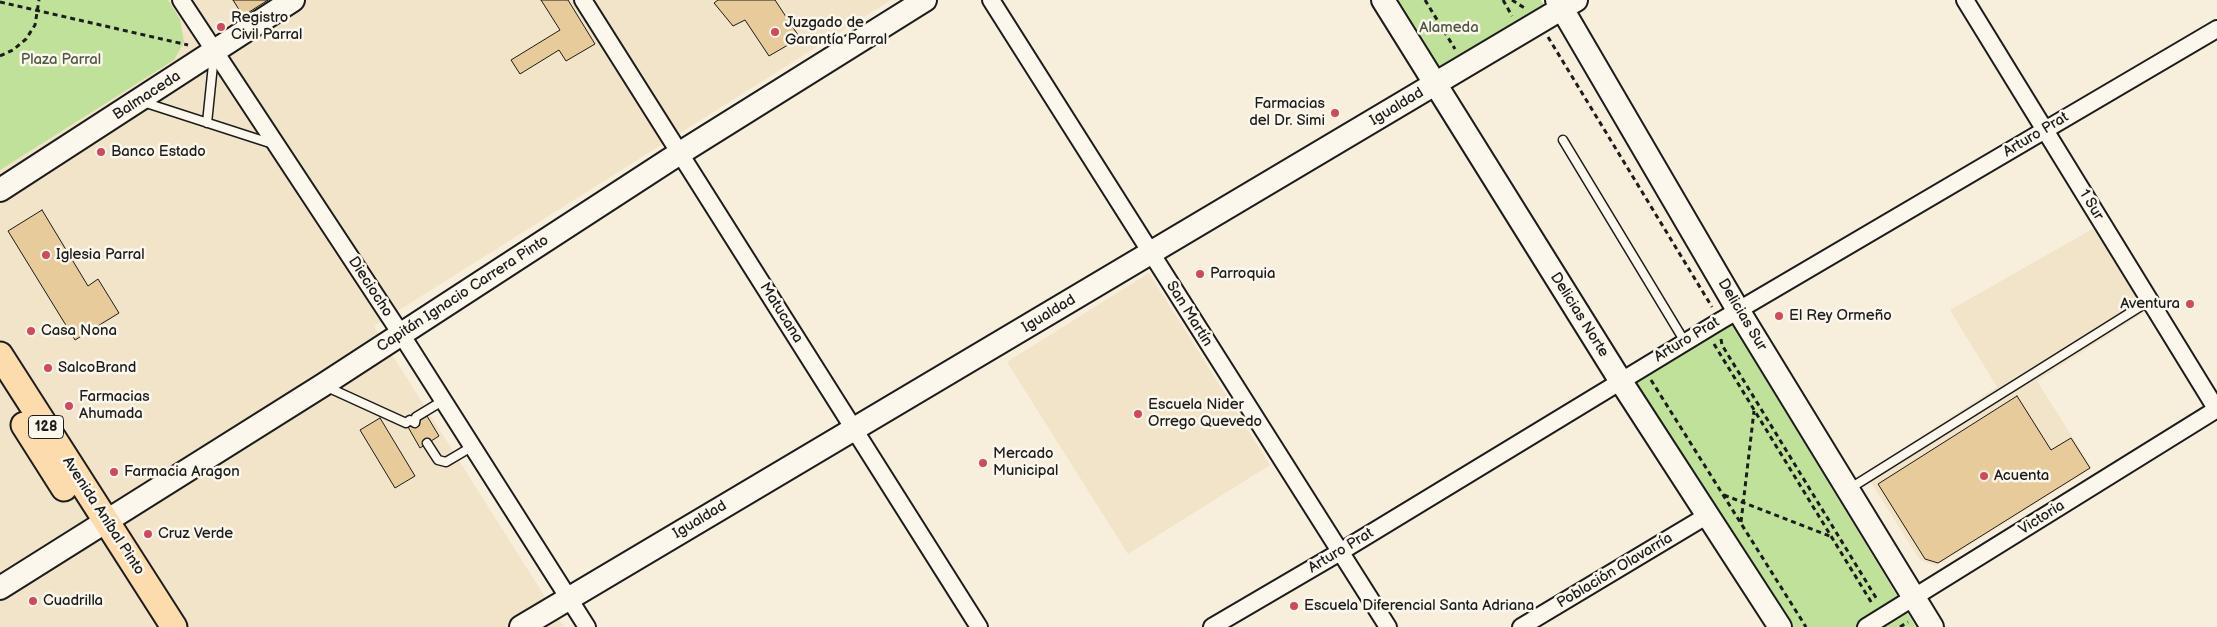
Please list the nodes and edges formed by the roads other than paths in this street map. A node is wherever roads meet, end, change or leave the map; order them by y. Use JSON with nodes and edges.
{"nodes":[{"id":1,"x":181,"y":0,"type":"edge"},
{"id":2,"x":293,"y":0,"type":"edge"},
{"id":3,"x":583,"y":0,"type":"edge"},
{"id":4,"x":925,"y":0,"type":"edge"},
{"id":5,"x":991,"y":0,"type":"edge"},
{"id":6,"x":1383,"y":0,"type":"edge"},
{"id":7,"x":1965,"y":0,"type":"edge"},
{"id":8,"x":1560,"y":7,"type":"edge"},
{"id":9,"x":2217,"y":29,"type":"edge"},
{"id":10,"x":215,"y":51,"type":"junction"},
{"id":11,"x":1430,"y":76,"type":"junction"},
{"id":12,"x":139,"y":101,"type":"junction"},
{"id":13,"x":207,"y":123,"type":"junction"},
{"id":14,"x":2045,"y":129,"type":"junction"},
{"id":15,"x":1563,"y":140,"type":"dead end"},
{"id":16,"x":277,"y":145,"type":"junction"},
{"id":17,"x":680,"y":154,"type":"junction"},
{"id":18,"x":0,"y":190,"type":"edge"},
{"id":19,"x":1151,"y":253,"type":"junction"},
{"id":20,"x":2149,"y":301,"type":"junction"},
{"id":21,"x":1732,"y":314,"type":"junction"},
{"id":22,"x":401,"y":334,"type":"junction"},
{"id":23,"x":1685,"y":342,"type":"junction"},
{"id":24,"x":3,"y":373,"type":"edge"},
{"id":25,"x":1620,"y":380,"type":"junction"},
{"id":26,"x":323,"y":385,"type":"junction"},
{"id":27,"x":444,"y":400,"type":"junction"},
{"id":28,"x":2217,"y":409,"type":"edge"},
{"id":29,"x":854,"y":429,"type":"junction"},
{"id":30,"x":427,"y":443,"type":"dead end"},
{"id":31,"x":473,"y":446,"type":"junction"},
{"id":32,"x":1847,"y":490,"type":"junction"},
{"id":33,"x":1708,"y":515,"type":"junction"},
{"id":34,"x":99,"y":526,"type":"junction"},
{"id":35,"x":1340,"y":552,"type":"junction"},
{"id":36,"x":0,"y":588,"type":"edge"},
{"id":37,"x":1914,"y":597,"type":"junction"},
{"id":38,"x":145,"y":598,"type":"junction"},
{"id":39,"x":569,"y":598,"type":"junction"},
{"id":40,"x":153,"y":627,"type":"edge"},
{"id":41,"x":174,"y":627,"type":"edge"},
{"id":42,"x":521,"y":627,"type":"edge"},
{"id":43,"x":587,"y":627,"type":"edge"},
{"id":44,"x":979,"y":627,"type":"edge"},
{"id":45,"x":1212,"y":627,"type":"edge"},
{"id":46,"x":1388,"y":627,"type":"edge"},
{"id":47,"x":1521,"y":627,"type":"edge"},
{"id":48,"x":1780,"y":627,"type":"edge"},
{"id":49,"x":1866,"y":627,"type":"edge"},
{"id":50,"x":1932,"y":627,"type":"edge"}],
"edges":[{"from":1,"to":10,"type":"street","name":"Dieciocho"},
{"from":2,"to":10,"type":"street","name":"Balmaceda"},
{"from":3,"to":17,"type":"street","name":"Matucana"},
{"from":4,"to":17,"type":"street","name":"Capitán Ignacio Carrera Pinto"},
{"from":5,"to":19,"type":"street","name":"San Martín"},
{"from":6,"to":11,"type":"street","name":"Delicias Norte"},
{"from":7,"to":14,"type":"street","name":"1 Sur"},
{"from":8,"to":11,"type":"street","name":"Igualdad"},
{"from":8,"to":21,"type":"street","name":"Delicias Sur"},
{"from":9,"to":14,"type":"street","name":"Arturo Prat"},
{"from":10,"to":12,"type":"street","name":"Balmaceda"},
{"from":10,"to":13,"type":"lane"},
{"from":10,"to":16,"type":"street","name":"Dieciocho"},
{"from":11,"to":19,"type":"street","name":"Igualdad"},
{"from":11,"to":25,"type":"street","name":"Delicias Norte"},
{"from":12,"to":13,"type":"lane"},
{"from":12,"to":18,"type":"street","name":"Balmaceda"},
{"from":13,"to":16,"type":"lane"},
{"from":14,"to":20,"type":"street","name":"1 Sur"},
{"from":14,"to":21,"type":"street","name":"Arturo Prat"},
{"from":15,"to":23,"type":"lane"},
{"from":16,"to":22,"type":"street","name":"Dieciocho"},
{"from":17,"to":22,"type":"street","name":"Capitán Ignacio Carrera Pinto"},
{"from":17,"to":29,"type":"street","name":"Matucana"},
{"from":19,"to":29,"type":"street","name":"Igualdad"},
{"from":19,"to":35,"type":"street","name":"San Martín"},
{"from":20,"to":28,"type":"street","name":"1 Sur"},
{"from":20,"to":32,"type":"lane"},
{"from":21,"to":23,"type":"street","name":"Arturo Prat"},
{"from":21,"to":32,"type":"street","name":"Delicias Sur"},
{"from":22,"to":26,"type":"street","name":"Capitán Ignacio Carrera Pinto"},
{"from":22,"to":27,"type":"street","name":"Dieciocho"},
{"from":23,"to":25,"type":"street","name":"Arturo Prat"},
{"from":24,"to":34,"type":"main road","name":"Avenida Aníbal Pinto","number":"128"},
{"from":25,"to":33,"type":"street","name":"Delicias Norte"},
{"from":25,"to":35,"type":"street","name":"Arturo Prat"},
{"from":26,"to":27,"type":"lane"},
{"from":26,"to":34,"type":"street","name":"Capitán Ignacio Carrera Pinto"},
{"from":27,"to":31,"type":"street","name":"Dieciocho"},
{"from":28,"to":37,"type":"street","name":"Victoria"},
{"from":29,"to":39,"type":"street","name":"Igualdad"},
{"from":29,"to":44,"type":"street","name":"Matucana"},
{"from":30,"to":31,"type":"lane"},
{"from":31,"to":39,"type":"street","name":"Dieciocho"},
{"from":32,"to":37,"type":"street","name":"Delicias Sur"},
{"from":33,"to":47,"type":"street","name":"Población Olavarría"},
{"from":33,"to":48,"type":"street","name":"Delicias Norte"},
{"from":34,"to":36,"type":"street","name":"Capitán Ignacio Carrera Pinto"},
{"from":34,"to":38,"type":"main road","name":"Avenida Aníbal Pinto","number":"128"},
{"from":35,"to":45,"type":"street","name":"Arturo Prat"},
{"from":35,"to":46,"type":"street","name":"San Martín"},
{"from":37,"to":49,"type":"street","name":"Victoria"},
{"from":37,"to":50,"type":"street","name":"Delicias Sur"},
{"from":38,"to":40,"type":"main road","name":"Avenida Aníbal Pinto","number":"128"},
{"from":38,"to":41,"type":"main road","name":"Avenida Aníbal Pinto","number":"128"},
{"from":39,"to":42,"type":"street","name":"Igualdad"},
{"from":39,"to":43,"type":"street","name":"Dieciocho"}]}
